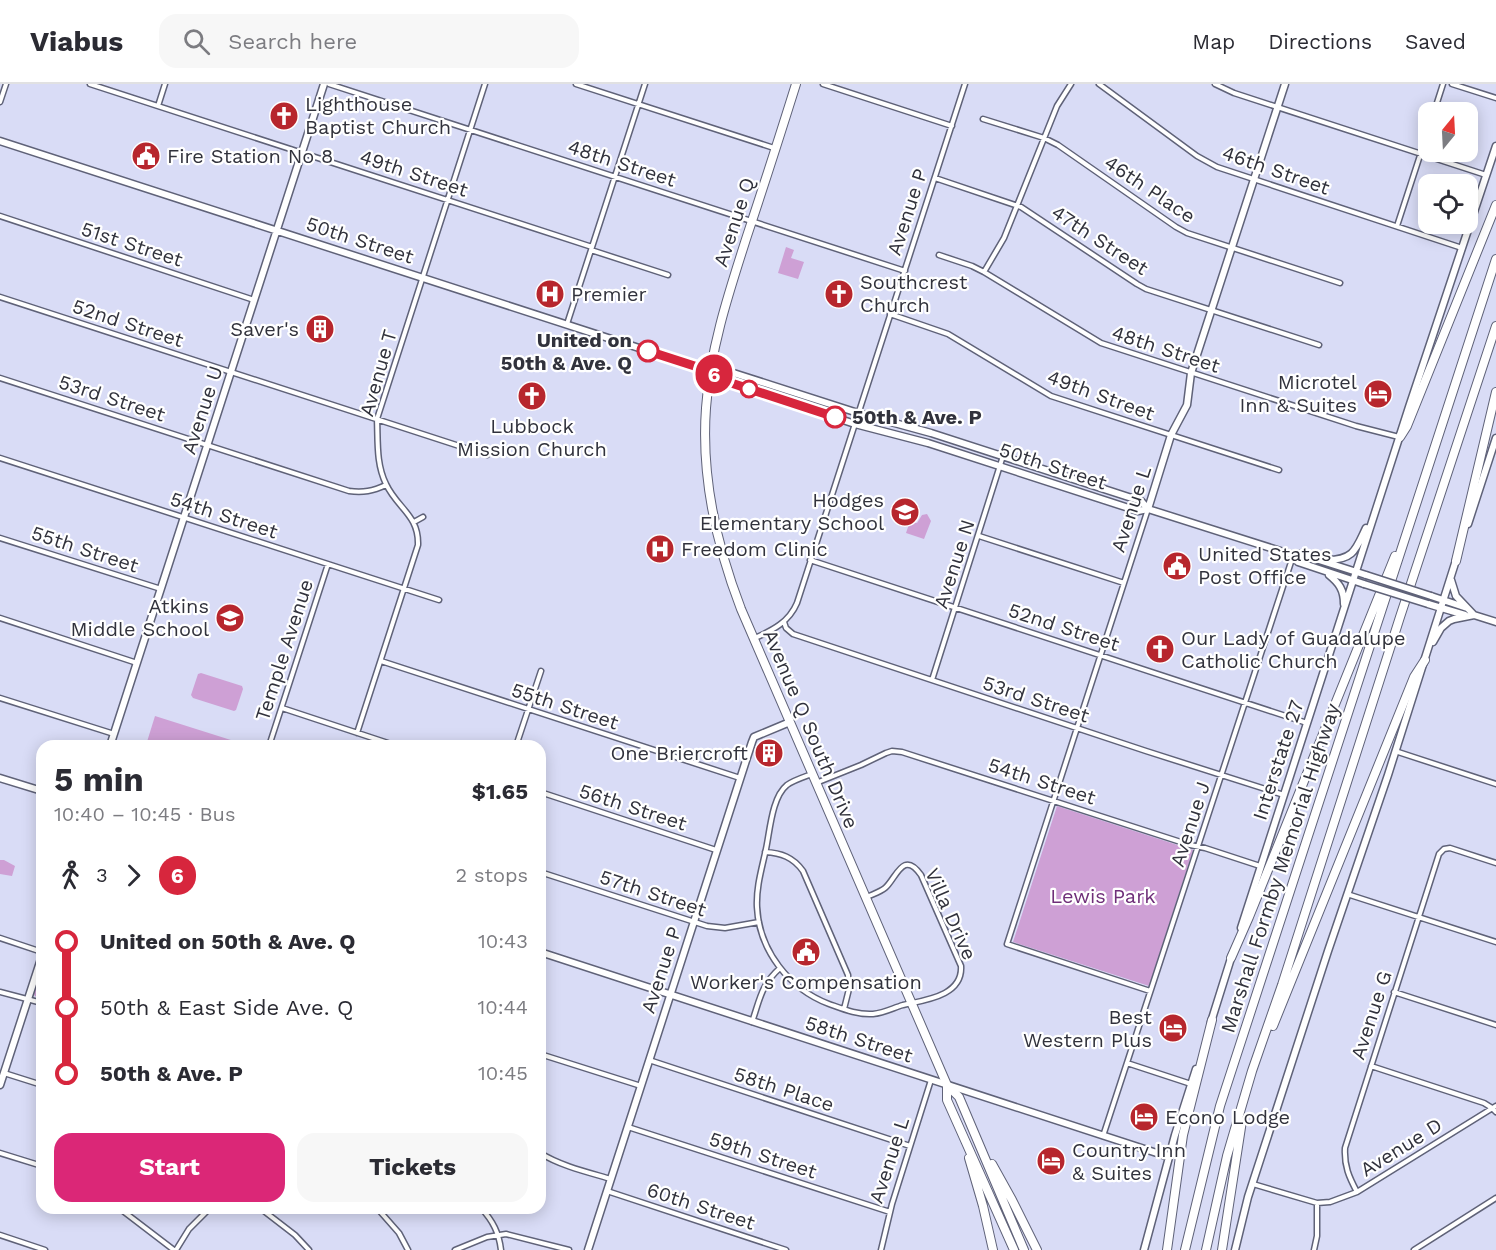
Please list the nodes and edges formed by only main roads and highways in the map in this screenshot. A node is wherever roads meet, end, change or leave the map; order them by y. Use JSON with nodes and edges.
{"nodes":[{"id":1,"x":324,"y":84,"type":"edge"},
{"id":2,"x":796,"y":84,"type":"edge"},
{"id":3,"x":1285,"y":84,"type":"edge"},
{"id":4,"x":0,"y":141,"type":"edge"},
{"id":5,"x":1496,"y":146,"type":"edge"},
{"id":6,"x":1496,"y":205,"type":"edge"},
{"id":7,"x":277,"y":231,"type":"junction"},
{"id":8,"x":1496,"y":259,"type":"edge"},
{"id":9,"x":1496,"y":326,"type":"edge"},
{"id":10,"x":710,"y":371,"type":"junction"},
{"id":11,"x":1496,"y":392,"type":"edge"},
{"id":12,"x":1400,"y":437,"type":"junction"},
{"id":13,"x":1496,"y":438,"type":"edge"},
{"id":14,"x":1417,"y":505,"type":"junction"},
{"id":15,"x":1148,"y":508,"type":"junction"},
{"id":16,"x":1375,"y":512,"type":"junction"},
{"id":17,"x":1293,"y":555,"type":"junction"},
{"id":18,"x":1314,"y":559,"type":"junction"},
{"id":19,"x":1456,"y":561,"type":"junction"},
{"id":20,"x":1324,"y":571,"type":"junction"},
{"id":21,"x":1356,"y":572,"type":"junction"},
{"id":22,"x":1451,"y":577,"type":"junction"},
{"id":23,"x":1353,"y":580,"type":"junction"},
{"id":24,"x":1443,"y":600,"type":"junction"},
{"id":25,"x":1441,"y":608,"type":"junction"},
{"id":26,"x":1343,"y":614,"type":"junction"},
{"id":27,"x":1471,"y":614,"type":"junction"},
{"id":28,"x":1496,"y":622,"type":"edge"},
{"id":29,"x":1426,"y":657,"type":"junction"},
{"id":30,"x":790,"y":722,"type":"junction"},
{"id":31,"x":112,"y":740,"type":"edge"},
{"id":32,"x":0,"y":778,"type":"edge"},
{"id":33,"x":36,"y":789,"type":"edge"},
{"id":34,"x":546,"y":954,"type":"edge"},
{"id":35,"x":1231,"y":958,"type":"junction"},
{"id":36,"x":36,"y":973,"type":"edge"},
{"id":37,"x":670,"y":995,"type":"junction"},
{"id":38,"x":1212,"y":1020,"type":"junction"},
{"id":39,"x":1252,"y":1071,"type":"junction"},
{"id":40,"x":0,"y":1085,"type":"edge"},
{"id":41,"x":947,"y":1085,"type":"junction"},
{"id":42,"x":1246,"y":1090,"type":"junction"},
{"id":43,"x":967,"y":1114,"type":"junction"},
{"id":44,"x":963,"y":1137,"type":"junction"},
{"id":45,"x":1169,"y":1157,"type":"junction"},
{"id":46,"x":588,"y":1250,"type":"edge"},
{"id":47,"x":993,"y":1250,"type":"edge"},
{"id":48,"x":1014,"y":1250,"type":"edge"},
{"id":49,"x":1024,"y":1250,"type":"edge"},
{"id":50,"x":1037,"y":1250,"type":"edge"},
{"id":51,"x":1144,"y":1250,"type":"edge"},
{"id":52,"x":1167,"y":1250,"type":"edge"},
{"id":53,"x":1185,"y":1250,"type":"edge"},
{"id":54,"x":1206,"y":1250,"type":"edge"},
{"id":55,"x":1222,"y":1250,"type":"edge"},
{"id":56,"x":1235,"y":1250,"type":"edge"}],
"edges":[{"from":1,"to":7,"type":"main road","name":"Avenue U"},
{"from":2,"to":10,"type":"highway","name":"Avenue Q"},
{"from":3,"to":15,"type":"main road","name":"Avenue L"},
{"from":4,"to":7,"type":"main road","name":"50th Street"},
{"from":5,"to":12,"type":"main road","name":"Interstate 27"},
{"from":6,"to":12,"type":"highway"},
{"from":7,"to":10,"type":"main road","name":"50th Street"},
{"from":7,"to":31,"type":"main road","name":"Avenue U"},
{"from":8,"to":14,"type":"highway","name":"Marshall Formby Memorial Highway"},
{"from":9,"to":39,"type":"highway","name":"Marshall Formby Memorial Highway"},
{"from":10,"to":15,"type":"main road","name":"50th Street"},
{"from":10,"to":15,"type":"main road","name":"50th Street"},
{"from":10,"to":30,"type":"highway","name":"Avenue Q South Drive"},
{"from":11,"to":19,"type":"highway"},
{"from":12,"to":16,"type":"main road","name":"Interstate 27"},
{"from":13,"to":19,"type":"main road"},
{"from":14,"to":35,"type":"highway"},
{"from":14,"to":53,"type":"highway","name":"Marshall Formby Memorial Highway"},
{"from":15,"to":17,"type":"main road","name":"50th Street"},
{"from":16,"to":18,"type":"main road"},
{"from":16,"to":21,"type":"main road","name":"Interstate 27"},
{"from":17,"to":18,"type":"main road","name":"50th Street"},
{"from":17,"to":20,"type":"main road","name":"50th Street"},
{"from":18,"to":21,"type":"main road","name":"50th Street"},
{"from":19,"to":22,"type":"main road"},
{"from":20,"to":23,"type":"main road","name":"50th Street"},
{"from":20,"to":26,"type":"main road"},
{"from":21,"to":23,"type":"main road","name":"Interstate 27"},
{"from":21,"to":24,"type":"main road","name":"50th Street","bridge":true},
{"from":22,"to":24,"type":"main road"},
{"from":22,"to":27,"type":"main road"},
{"from":23,"to":25,"type":"main road","name":"50th Street","bridge":true},
{"from":23,"to":26,"type":"main road","name":"Interstate 27"},
{"from":24,"to":25,"type":"main road"},
{"from":24,"to":27,"type":"main road","name":"50th Street"},
{"from":25,"to":27,"type":"main road","name":"50th Street"},
{"from":25,"to":29,"type":"main road"},
{"from":26,"to":35,"type":"main road","name":"Interstate 27"},
{"from":27,"to":28,"type":"main road","name":"50th Street"},
{"from":27,"to":29,"type":"main road"},
{"from":29,"to":39,"type":"highway"},
{"from":29,"to":56,"type":"main road"},
{"from":30,"to":37,"type":"main road","name":"Avenue P"},
{"from":30,"to":41,"type":"highway","name":"Avenue Q South Drive"},
{"from":32,"to":33,"type":"main road"},
{"from":34,"to":37,"type":"main road","name":"58th Street"},
{"from":35,"to":38,"type":"main road","name":"Interstate 27"},
{"from":36,"to":40,"type":"main road"},
{"from":37,"to":41,"type":"main road","name":"58th Street"},
{"from":37,"to":46,"type":"main road","name":"Avenue P"},
{"from":38,"to":45,"type":"main road","name":"Interstate 27"},
{"from":38,"to":52,"type":"highway"},
{"from":39,"to":42,"type":"highway","name":"Marshall Formby Memorial Highway"},
{"from":41,"to":43,"type":"highway","name":"Avenue Q South Drive"},
{"from":41,"to":44,"type":"highway","name":"Avenue Q South Drive"},
{"from":41,"to":45,"type":"main road","name":"58th Street"},
{"from":42,"to":54,"type":"highway","name":"Marshall Formby Memorial Highway"},
{"from":42,"to":55,"type":"highway"},
{"from":43,"to":49,"type":"highway","name":"Avenue Q South Drive"},
{"from":43,"to":50,"type":"highway"},
{"from":44,"to":47,"type":"highway"},
{"from":44,"to":48,"type":"highway","name":"Avenue Q South Drive"},
{"from":45,"to":51,"type":"main road","name":"Interstate 27"}]}
